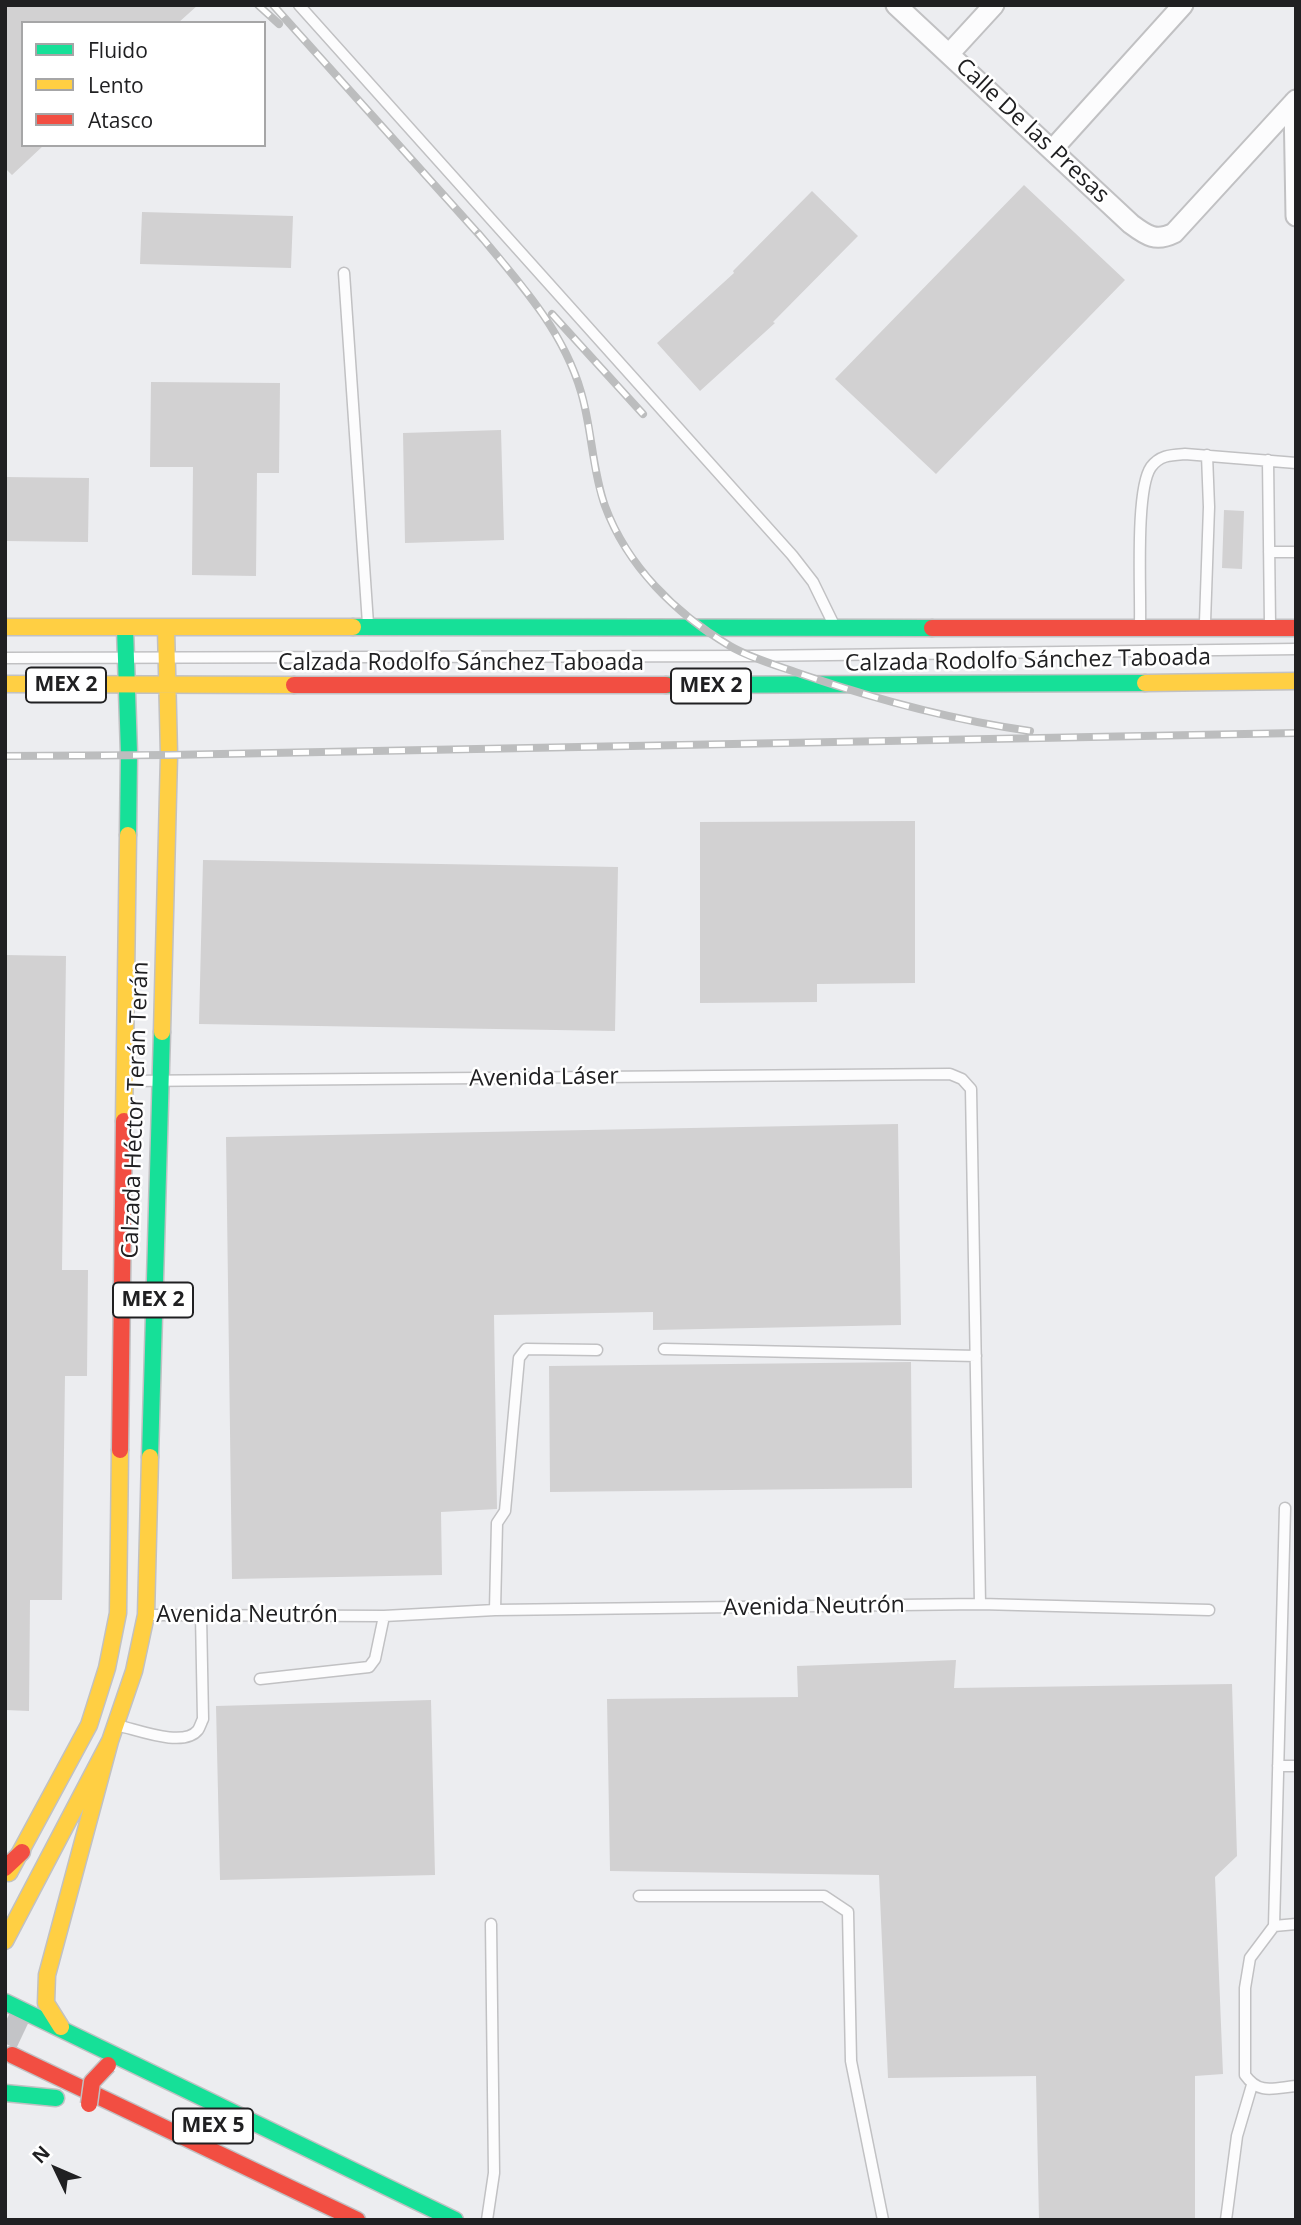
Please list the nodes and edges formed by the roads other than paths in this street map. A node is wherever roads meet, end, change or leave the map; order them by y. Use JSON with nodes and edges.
{"nodes":[{"id":1,"x":299,"y":5,"type":"edge"},
{"id":2,"x":896,"y":5,"type":"edge"},
{"id":3,"x":994,"y":5,"type":"edge"},
{"id":4,"x":1184,"y":5,"type":"edge"},
{"id":5,"x":949,"y":54,"type":"junction"},
{"id":6,"x":1295,"y":101,"type":"edge"},
{"id":7,"x":1052,"y":150,"type":"junction"},
{"id":8,"x":1296,"y":216,"type":"edge"},
{"id":9,"x":344,"y":273,"type":"dead end"},
{"id":10,"x":1207,"y":455,"type":"junction"},
{"id":11,"x":1268,"y":460,"type":"junction"},
{"id":12,"x":1296,"y":463,"type":"edge"},
{"id":13,"x":1269,"y":552,"type":"junction"},
{"id":14,"x":1296,"y":552,"type":"edge"},
{"id":15,"x":5,"y":627,"type":"edge"},
{"id":16,"x":835,"y":627,"type":"junction"},
{"id":17,"x":125,"y":628,"type":"junction"},
{"id":18,"x":166,"y":628,"type":"junction"},
{"id":19,"x":368,"y":628,"type":"junction"},
{"id":20,"x":1140,"y":628,"type":"junction"},
{"id":21,"x":1205,"y":628,"type":"junction"},
{"id":22,"x":1270,"y":628,"type":"junction"},
{"id":23,"x":1296,"y":628,"type":"edge"},
{"id":24,"x":1296,"y":649,"type":"edge"},
{"id":25,"x":5,"y":658,"type":"edge"},
{"id":26,"x":165,"y":658,"type":"junction"},
{"id":27,"x":125,"y":659,"type":"junction"},
{"id":28,"x":1296,"y":681,"type":"edge"},
{"id":29,"x":5,"y":684,"type":"edge"},
{"id":30,"x":126,"y":686,"type":"junction"},
{"id":31,"x":167,"y":686,"type":"junction"},
{"id":32,"x":124,"y":1081,"type":"junction"},
{"id":33,"x":160,"y":1083,"type":"junction"},
{"id":34,"x":664,"y":1349,"type":"dead end"},
{"id":35,"x":597,"y":1350,"type":"dead end"},
{"id":36,"x":976,"y":1356,"type":"junction"},
{"id":37,"x":1285,"y":1508,"type":"dead end"},
{"id":38,"x":981,"y":1604,"type":"junction"},
{"id":39,"x":495,"y":1610,"type":"junction"},
{"id":40,"x":1209,"y":1610,"type":"dead end"},
{"id":41,"x":118,"y":1613,"type":"junction"},
{"id":42,"x":146,"y":1615,"type":"junction"},
{"id":43,"x":201,"y":1615,"type":"junction"},
{"id":44,"x":384,"y":1616,"type":"junction"},
{"id":45,"x":260,"y":1679,"type":"dead end"},
{"id":46,"x":116,"y":1725,"type":"junction"},
{"id":47,"x":110,"y":1741,"type":"junction"},
{"id":48,"x":1278,"y":1766,"type":"junction"},
{"id":49,"x":1296,"y":1766,"type":"edge"},
{"id":50,"x":22,"y":1852,"type":"junction"},
{"id":51,"x":5,"y":1868,"type":"edge"},
{"id":52,"x":5,"y":1880,"type":"edge"},
{"id":53,"x":639,"y":1896,"type":"dead end"},
{"id":54,"x":491,"y":1924,"type":"dead end"},
{"id":55,"x":1296,"y":1924,"type":"edge"},
{"id":56,"x":1274,"y":1926,"type":"junction"},
{"id":57,"x":5,"y":1941,"type":"edge"},
{"id":58,"x":5,"y":2002,"type":"edge"},
{"id":59,"x":61,"y":2027,"type":"junction"},
{"id":60,"x":12,"y":2055,"type":"dead end"},
{"id":61,"x":127,"y":2062,"type":"junction"},
{"id":62,"x":86,"y":2063,"type":"dead end"},
{"id":63,"x":110,"y":2070,"type":"junction"},
{"id":64,"x":15,"y":2078,"type":"dead end"},
{"id":65,"x":1252,"y":2085,"type":"junction"},
{"id":66,"x":1296,"y":2086,"type":"edge"},
{"id":67,"x":5,"y":2093,"type":"edge"},
{"id":68,"x":73,"y":2103,"type":"junction"},
{"id":69,"x":100,"y":2117,"type":"dead end"},
{"id":70,"x":357,"y":2220,"type":"edge"},
{"id":71,"x":455,"y":2220,"type":"edge"},
{"id":72,"x":487,"y":2220,"type":"edge"},
{"id":73,"x":883,"y":2220,"type":"edge"},
{"id":74,"x":1226,"y":2220,"type":"edge"}],
"edges":[{"from":1,"to":16,"type":"lane"},
{"from":2,"to":5,"type":"street","name":"Calle De las Presas"},
{"from":3,"to":5,"type":"street"},
{"from":4,"to":7,"type":"street"},
{"from":5,"to":7,"type":"street","name":"Calle De las Presas"},
{"from":6,"to":7,"type":"street","name":"Calle De las Presas"},
{"from":6,"to":8,"type":"street"},
{"from":9,"to":19,"type":"lane"},
{"from":10,"to":11,"type":"lane"},
{"from":10,"to":20,"type":"lane"},
{"from":10,"to":21,"type":"lane"},
{"from":11,"to":12,"type":"lane"},
{"from":11,"to":13,"type":"lane"},
{"from":13,"to":14,"type":"lane"},
{"from":13,"to":22,"type":"lane"},
{"from":15,"to":17,"type":"main road","name":"Calzada Rodolfo Sánchez Taboada"},
{"from":16,"to":19,"type":"main road","name":"Calzada Rodolfo Sánchez Taboada"},
{"from":16,"to":20,"type":"main road","name":"Calzada Rodolfo Sánchez Taboada"},
{"from":17,"to":18,"type":"main road","name":"Calzada Rodolfo Sánchez Taboada"},
{"from":17,"to":27,"type":"main road","name":"Calzada Héctor Terán Terán","number":"MEX 2"},
{"from":18,"to":19,"type":"main road","name":"Calzada Rodolfo Sánchez Taboada"},
{"from":18,"to":26,"type":"main road","name":"Calzada Héctor Terán Terán","number":"MEX 2"},
{"from":20,"to":21,"type":"main road","name":"Calzada Rodolfo Sánchez Taboada"},
{"from":21,"to":22,"type":"main road","name":"Calzada Rodolfo Sánchez Taboada"},
{"from":22,"to":23,"type":"main road","name":"Calzada Rodolfo Sánchez Taboada"},
{"from":24,"to":26,"type":"lane"},
{"from":25,"to":27,"type":"lane"},
{"from":26,"to":27,"type":"lane"},
{"from":26,"to":31,"type":"main road","name":"Calzada Héctor Terán Terán","number":"MEX 2"},
{"from":27,"to":30,"type":"main road","name":"Calzada Héctor Terán Terán","number":"MEX 2"},
{"from":28,"to":31,"type":"main road","name":"Calzada Rodolfo Sánchez Taboada","number":"MEX 2"},
{"from":29,"to":30,"type":"main road","name":"Calzada Rodolfo Sánchez Taboada","number":"MEX 2"},
{"from":30,"to":31,"type":"main road","name":"Calzada Rodolfo Sánchez Taboada","number":"MEX 2"},
{"from":30,"to":32,"type":"main road","name":"Calzada Héctor Terán Terán","number":"MEX 2"},
{"from":31,"to":33,"type":"main road","name":"Calzada Héctor Terán Terán","number":"MEX 2"},
{"from":32,"to":33,"type":"lane","name":"Avenida Láser"},
{"from":32,"to":41,"type":"main road","name":"Calzada Héctor Terán Terán","number":"MEX 2"},
{"from":33,"to":36,"type":"lane","name":"Avenida Láser"},
{"from":33,"to":42,"type":"main road","name":"Calzada Héctor Terán Terán","number":"MEX 2"},
{"from":34,"to":36,"type":"lane"},
{"from":35,"to":39,"type":"lane"},
{"from":36,"to":38,"type":"lane"},
{"from":37,"to":48,"type":"lane"},
{"from":38,"to":39,"type":"lane","name":"Avenida Neutrón"},
{"from":38,"to":40,"type":"lane","name":"Avenida Neutrón"},
{"from":39,"to":44,"type":"lane","name":"Avenida Neutrón"},
{"from":41,"to":42,"type":"lane","name":"Avenida Neutrón"},
{"from":41,"to":50,"type":"main road","name":"Calzada Héctor Terán Terán","number":"MEX 2"},
{"from":42,"to":43,"type":"lane","name":"Avenida Neutrón"},
{"from":42,"to":46,"type":"main road","name":"Calzada Héctor Terán Terán","number":"MEX 2"},
{"from":43,"to":44,"type":"lane","name":"Avenida Neutrón"},
{"from":43,"to":46,"type":"lane"},
{"from":44,"to":45,"type":"lane"},
{"from":46,"to":47,"type":"main road","name":"Calzada Héctor Terán Terán","number":"MEX 2"},
{"from":47,"to":57,"type":"main road","name":"Calzada Héctor Terán Terán","number":"MEX 2"},
{"from":47,"to":59,"type":"main road"},
{"from":48,"to":49,"type":"lane"},
{"from":48,"to":56,"type":"lane"},
{"from":50,"to":51,"type":"main road"},
{"from":50,"to":52,"type":"main road","name":"Calzada Héctor Terán Terán","number":"MEX 2"},
{"from":53,"to":73,"type":"lane"},
{"from":54,"to":72,"type":"lane"},
{"from":55,"to":56,"type":"lane"},
{"from":56,"to":65,"type":"lane"},
{"from":58,"to":59,"type":"main road"},
{"from":59,"to":61,"type":"main road"},
{"from":60,"to":70,"type":"main road","number":"MEX 5"},
{"from":61,"to":63,"type":"main road"},
{"from":61,"to":71,"type":"main road"},
{"from":62,"to":63,"type":"main road"},
{"from":63,"to":68,"type":"main road","bridge":true},
{"from":64,"to":68,"type":"main road"},
{"from":65,"to":66,"type":"lane"},
{"from":65,"to":74,"type":"lane"},
{"from":67,"to":68,"type":"main road"},
{"from":68,"to":69,"type":"main road"}]}
